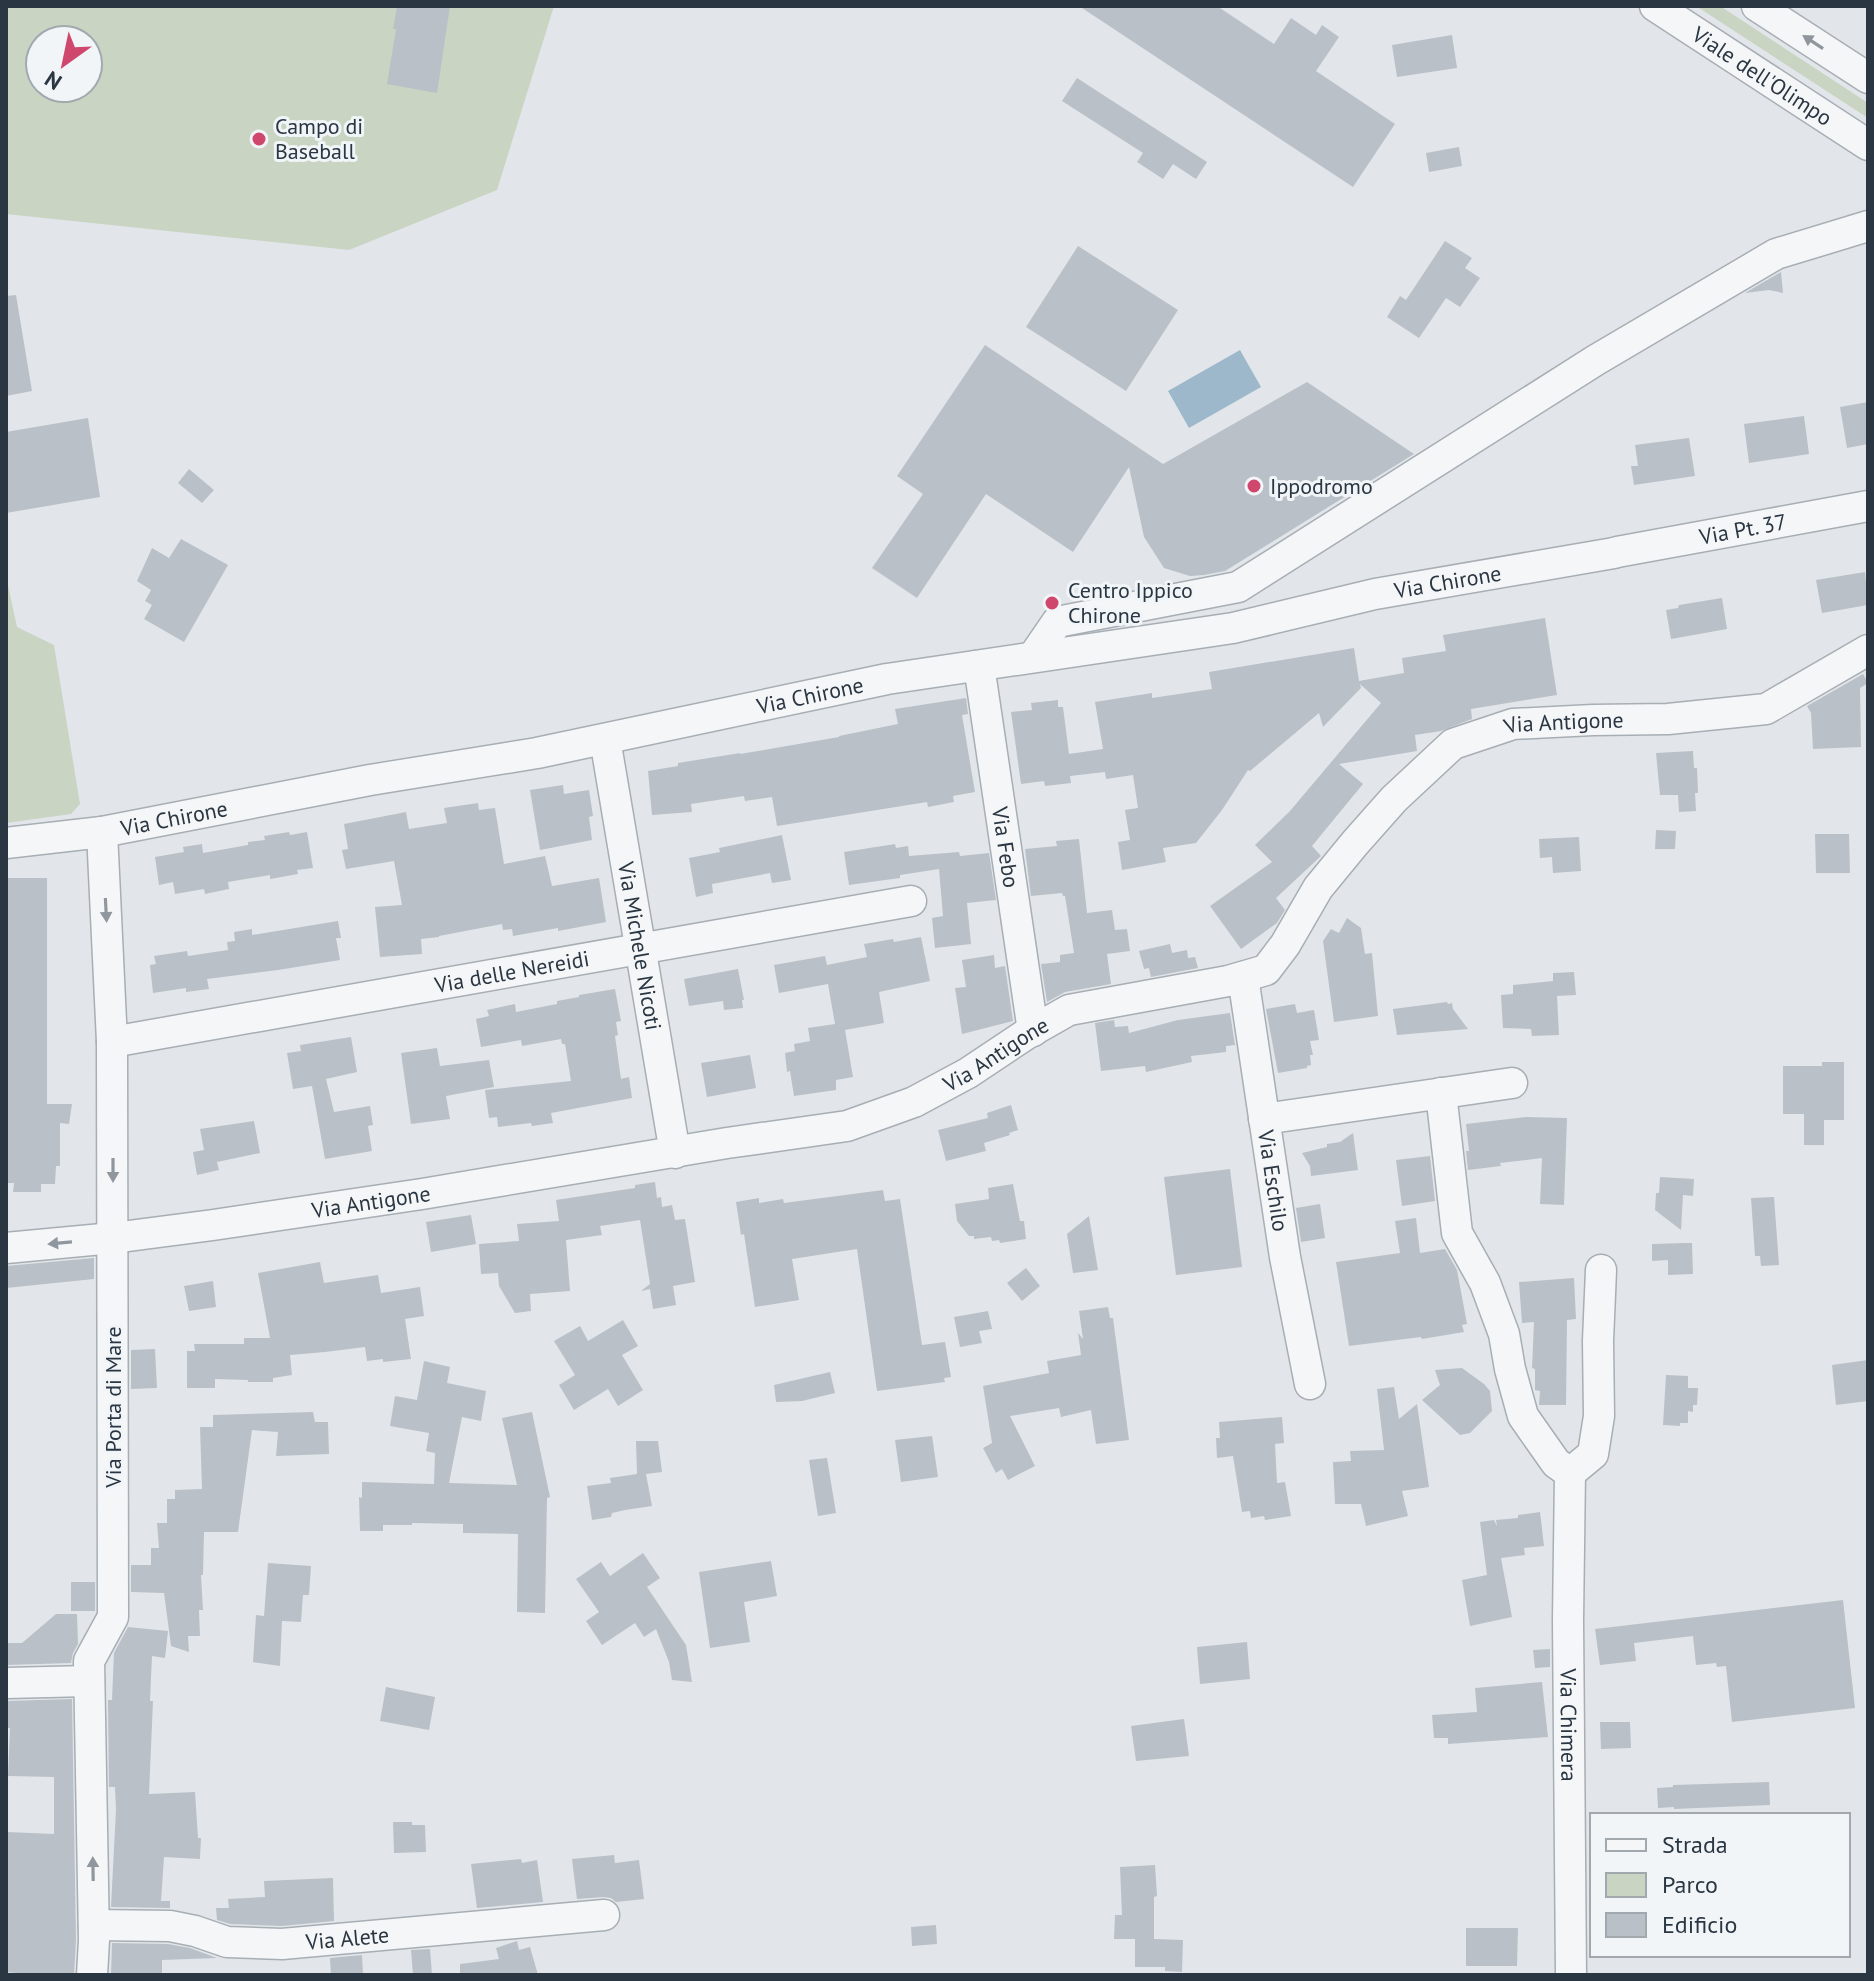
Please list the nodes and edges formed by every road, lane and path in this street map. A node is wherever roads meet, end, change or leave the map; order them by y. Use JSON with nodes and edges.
{"nodes":[{"id":1,"x":1655,"y":6,"type":"edge"},
{"id":2,"x":1757,"y":6,"type":"edge"},
{"id":3,"x":1868,"y":78,"type":"edge"},
{"id":4,"x":1868,"y":145,"type":"edge"},
{"id":5,"x":1868,"y":226,"type":"edge"},
{"id":6,"x":1868,"y":506,"type":"edge"},
{"id":7,"x":1615,"y":552,"type":"joint"},
{"id":8,"x":1868,"y":650,"type":"edge"},
{"id":9,"x":1033,"y":657,"type":"junction"},
{"id":10,"x":976,"y":666,"type":"junction"},
{"id":11,"x":605,"y":739,"type":"junction"},
{"id":12,"x":102,"y":832,"type":"junction"},
{"id":13,"x":6,"y":843,"type":"edge"},
{"id":14,"x":911,"y":901,"type":"dead end"},
{"id":15,"x":640,"y":948,"type":"junction"},
{"id":16,"x":1243,"y":977,"type":"junction"},
{"id":17,"x":1033,"y":1031,"type":"junction"},
{"id":18,"x":112,"y":1042,"type":"junction"},
{"id":19,"x":1512,"y":1083,"type":"dead end"},
{"id":20,"x":1441,"y":1093,"type":"junction"},
{"id":21,"x":1264,"y":1119,"type":"junction"},
{"id":22,"x":675,"y":1153,"type":"junction"},
{"id":23,"x":113,"y":1238,"type":"junction"},
{"id":24,"x":6,"y":1248,"type":"edge"},
{"id":25,"x":1601,"y":1270,"type":"dead end"},
{"id":26,"x":1310,"y":1384,"type":"dead end"},
{"id":27,"x":1570,"y":1473,"type":"junction"},
{"id":28,"x":89,"y":1681,"type":"junction"},
{"id":29,"x":6,"y":1683,"type":"edge"},
{"id":30,"x":604,"y":1915,"type":"dead end"},
{"id":31,"x":94,"y":1925,"type":"junction"},
{"id":32,"x":92,"y":1975,"type":"edge"},
{"id":33,"x":1571,"y":1975,"type":"edge"}],
"edges":[{"from":1,"to":4,"type":"street","name":"Viale dell'Olimpo"},
{"from":3,"to":2,"type":"street","one_way":true},
{"from":5,"to":9,"type":"street"},
{"from":6,"to":7,"type":"street","name":"Via Pt. 37"},
{"from":7,"to":9,"type":"street","name":"Via Chirone"},
{"from":8,"to":16,"type":"street","name":"Via Antigone"},
{"from":9,"to":10,"type":"street","name":"Via Chirone"},
{"from":10,"to":11,"type":"street","name":"Via Chirone"},
{"from":10,"to":17,"type":"street","name":"Via Febo"},
{"from":11,"to":12,"type":"street","name":"Via Chirone"},
{"from":11,"to":15,"type":"street","name":"Via Michele Nicoti"},
{"from":12,"to":13,"type":"street","name":"Via Chirone"},
{"from":12,"to":18,"type":"street","name":"Via Porta di Mare","one_way":true},
{"from":14,"to":15,"type":"street","name":"Via delle Nereidi"},
{"from":15,"to":18,"type":"street","name":"Via delle Nereidi"},
{"from":15,"to":22,"type":"street","name":"Via Michele Nicoti"},
{"from":16,"to":17,"type":"street","name":"Via Antigone"},
{"from":16,"to":21,"type":"street","name":"Via Eschilo"},
{"from":17,"to":22,"type":"street","name":"Via Antigone"},
{"from":18,"to":23,"type":"street","name":"Via Porta di Mare","one_way":true},
{"from":19,"to":20,"type":"street"},
{"from":20,"to":21,"type":"street"},
{"from":20,"to":27,"type":"street"},
{"from":21,"to":26,"type":"street","name":"Via Eschilo"},
{"from":22,"to":23,"type":"street","name":"Via Antigone"},
{"from":23,"to":24,"type":"street","name":"Via Antigone","one_way":true},
{"from":23,"to":28,"type":"street","name":"Via Porta di Mare"},
{"from":25,"to":27,"type":"street"},
{"from":27,"to":33,"type":"street","name":"Via Chimera"},
{"from":28,"to":29,"type":"street"},
{"from":31,"to":28,"type":"street","name":"Via Porta di Mare","one_way":true},
{"from":30,"to":31,"type":"street","name":"Via Alete"},
{"from":31,"to":32,"type":"street","name":"Via Porta di Mare"}]}
